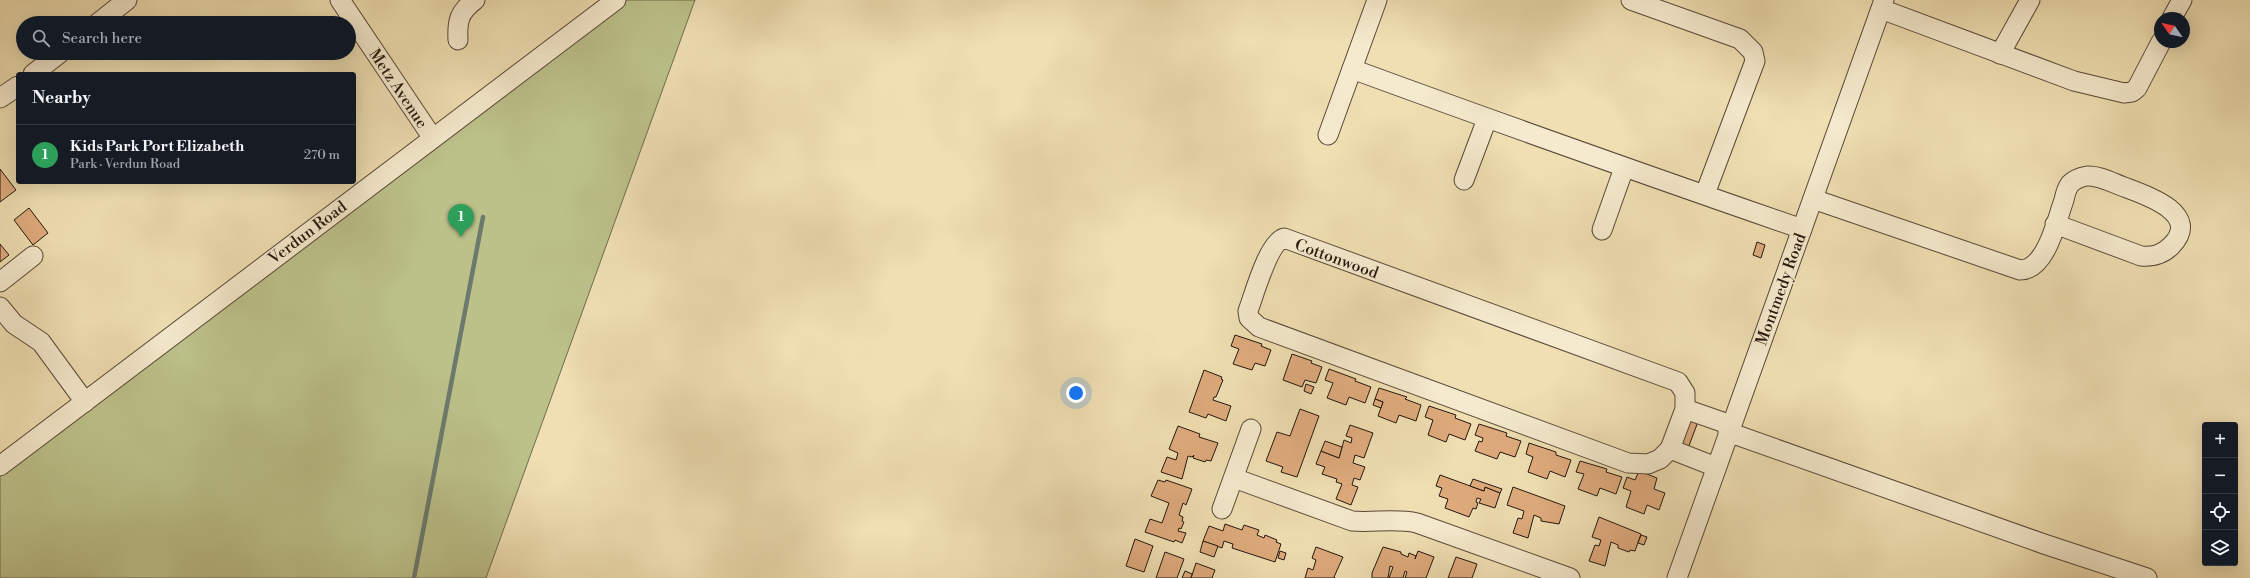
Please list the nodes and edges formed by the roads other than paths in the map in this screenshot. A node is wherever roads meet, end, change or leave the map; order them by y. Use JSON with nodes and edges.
{"nodes":[{"id":1,"x":128,"y":0,"type":"edge"},
{"id":2,"x":340,"y":0,"type":"edge"},
{"id":3,"x":475,"y":0,"type":"edge"},
{"id":4,"x":616,"y":0,"type":"edge"},
{"id":5,"x":1377,"y":0,"type":"edge"},
{"id":6,"x":1631,"y":0,"type":"edge"},
{"id":7,"x":2030,"y":0,"type":"edge"},
{"id":8,"x":2182,"y":0,"type":"edge"},
{"id":9,"x":1883,"y":5,"type":"edge"},
{"id":10,"x":2175,"y":12,"type":"edge"},
{"id":11,"x":107,"y":16,"type":"edge"},
{"id":12,"x":351,"y":16,"type":"edge"},
{"id":13,"x":356,"y":24,"type":"edge"},
{"id":14,"x":458,"y":40,"type":"dead end"},
{"id":15,"x":2158,"y":48,"type":"edge"},
{"id":16,"x":2000,"y":54,"type":"junction"},
{"id":17,"x":51,"y":60,"type":"edge"},
{"id":18,"x":1352,"y":69,"type":"junction"},
{"id":19,"x":36,"y":72,"type":"edge"},
{"id":20,"x":16,"y":87,"type":"edge"},
{"id":21,"x":0,"y":98,"type":"edge"},
{"id":22,"x":1487,"y":119,"type":"junction"},
{"id":23,"x":1328,"y":134,"type":"dead end"},
{"id":24,"x":432,"y":137,"type":"junction"},
{"id":25,"x":1624,"y":168,"type":"junction"},
{"id":26,"x":1464,"y":180,"type":"dead end"},
{"id":27,"x":1705,"y":194,"type":"junction"},
{"id":28,"x":1813,"y":199,"type":"junction"},
{"id":29,"x":2055,"y":224,"type":"junction"},
{"id":30,"x":1802,"y":229,"type":"junction"},
{"id":31,"x":1602,"y":230,"type":"dead end"},
{"id":32,"x":33,"y":256,"type":"dead end"},
{"id":33,"x":0,"y":282,"type":"edge"},
{"id":34,"x":0,"y":307,"type":"edge"},
{"id":35,"x":85,"y":402,"type":"junction"},
{"id":36,"x":1685,"y":409,"type":"junction"},
{"id":37,"x":1729,"y":428,"type":"junction"},
{"id":38,"x":1250,"y":429,"type":"dead end"},
{"id":39,"x":1670,"y":450,"type":"junction"},
{"id":40,"x":0,"y":466,"type":"edge"},
{"id":41,"x":1716,"y":466,"type":"junction"},
{"id":42,"x":1234,"y":478,"type":"junction"},
{"id":43,"x":1222,"y":509,"type":"dead end"},
{"id":44,"x":1570,"y":578,"type":"edge"},
{"id":45,"x":1677,"y":578,"type":"edge"},
{"id":46,"x":2147,"y":578,"type":"edge"}],
"edges":[{"from":1,"to":11,"type":"street"},
{"from":2,"to":12,"type":"street","name":"Metz Avenue"},
{"from":3,"to":14,"type":"street"},
{"from":4,"to":24,"type":"street","name":"Verdun Road"},
{"from":5,"to":18,"type":"street"},
{"from":6,"to":27,"type":"street"},
{"from":7,"to":16,"type":"street"},
{"from":8,"to":10,"type":"street"},
{"from":9,"to":16,"type":"street"},
{"from":9,"to":28,"type":"street","name":"Montmedy Road"},
{"from":13,"to":24,"type":"street","name":"Metz Avenue"},
{"from":15,"to":16,"type":"street"},
{"from":17,"to":19,"type":"street"},
{"from":18,"to":22,"type":"street"},
{"from":18,"to":23,"type":"street"},
{"from":20,"to":21,"type":"street"},
{"from":22,"to":25,"type":"street"},
{"from":22,"to":26,"type":"street"},
{"from":24,"to":35,"type":"street","name":"Verdun Road"},
{"from":25,"to":27,"type":"street"},
{"from":25,"to":31,"type":"street"},
{"from":27,"to":30,"type":"street"},
{"from":28,"to":29,"type":"street"},
{"from":28,"to":30,"type":"street","name":"Montmedy Road"},
{"from":29,"to":29,"type":"street"},
{"from":30,"to":37,"type":"street","name":"Montmedy Road"},
{"from":32,"to":33,"type":"street"},
{"from":34,"to":35,"type":"street"},
{"from":35,"to":40,"type":"street","name":"Verdun Road"},
{"from":36,"to":37,"type":"street"},
{"from":36,"to":39,"type":"street","name":"Cottonwood"},
{"from":36,"to":39,"type":"street","name":"Cottonwood"},
{"from":37,"to":41,"type":"street","name":"Montmedy Road"},
{"from":37,"to":46,"type":"street"},
{"from":38,"to":42,"type":"street"},
{"from":39,"to":41,"type":"street"},
{"from":41,"to":45,"type":"street","name":"Montmedy Road"},
{"from":42,"to":43,"type":"street"},
{"from":42,"to":44,"type":"street"}]}
